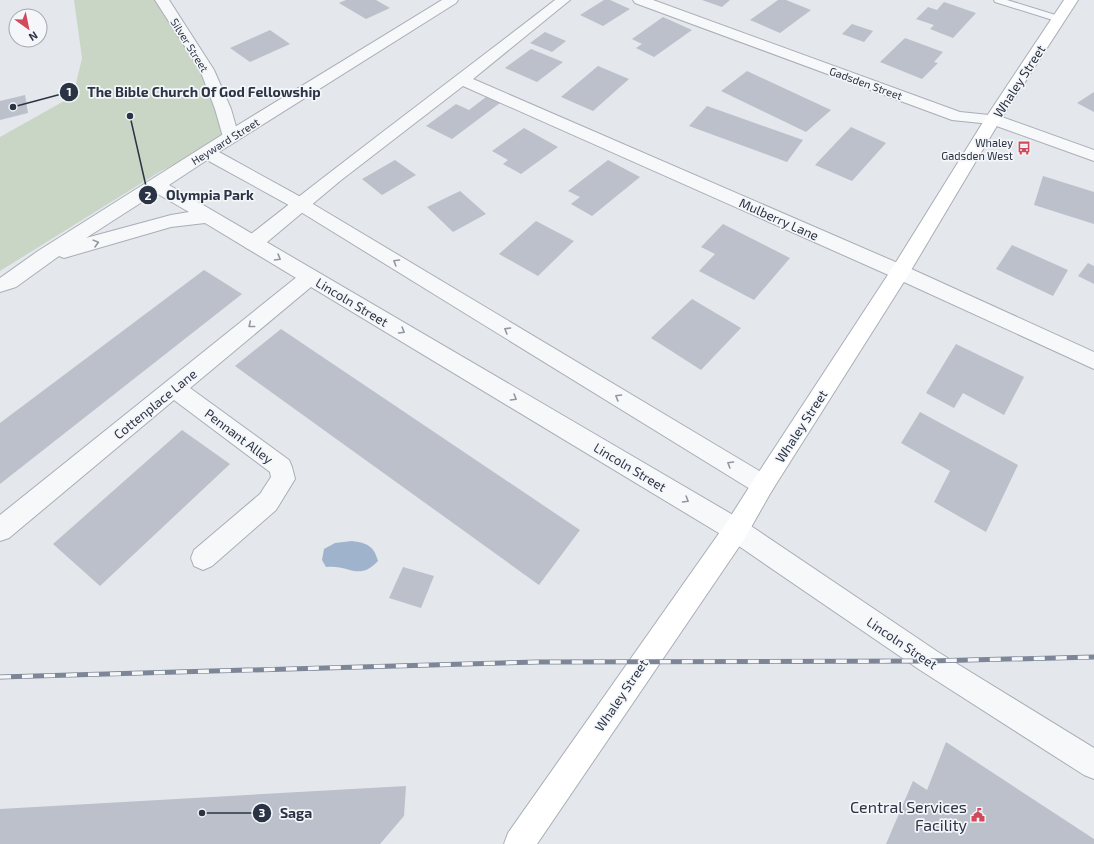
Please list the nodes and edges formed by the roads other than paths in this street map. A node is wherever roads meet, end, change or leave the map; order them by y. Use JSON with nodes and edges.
{"nodes":[{"id":1,"x":162,"y":0,"type":"edge"},
{"id":2,"x":451,"y":0,"type":"edge"},
{"id":3,"x":563,"y":0,"type":"edge"},
{"id":4,"x":640,"y":0,"type":"edge"},
{"id":5,"x":998,"y":0,"type":"edge"},
{"id":6,"x":1071,"y":0,"type":"edge"},
{"id":7,"x":1059,"y":19,"type":"junction"},
{"id":8,"x":462,"y":80,"type":"junction"},
{"id":9,"x":993,"y":119,"type":"junction"},
{"id":10,"x":231,"y":137,"type":"junction"},
{"id":11,"x":207,"y":153,"type":"junction"},
{"id":12,"x":1094,"y":156,"type":"edge"},
{"id":13,"x":156,"y":185,"type":"junction"},
{"id":14,"x":302,"y":204,"type":"junction"},
{"id":15,"x":209,"y":216,"type":"junction"},
{"id":16,"x":253,"y":243,"type":"junction"},
{"id":17,"x":44,"y":256,"type":"junction"},
{"id":18,"x":900,"y":272,"type":"junction"},
{"id":19,"x":310,"y":277,"type":"junction"},
{"id":20,"x":3,"y":285,"type":"edge"},
{"id":21,"x":1094,"y":361,"type":"edge"},
{"id":22,"x":174,"y":388,"type":"junction"},
{"id":23,"x":763,"y":485,"type":"junction"},
{"id":24,"x":0,"y":530,"type":"edge"},
{"id":25,"x":736,"y":530,"type":"junction"},
{"id":26,"x":203,"y":558,"type":"dead end"},
{"id":27,"x":1094,"y":765,"type":"edge"},
{"id":28,"x":519,"y":844,"type":"edge"}],
"edges":[{"from":1,"to":10,"type":"street","name":"Silver Street"},
{"from":2,"to":10,"type":"street","name":"Heyward Street"},
{"from":3,"to":8,"type":"street"},
{"from":4,"to":9,"type":"street","name":"Gadsden Street"},
{"from":5,"to":7,"type":"lane"},
{"from":6,"to":7,"type":"main road","name":"Whaley Street"},
{"from":7,"to":9,"type":"main road","name":"Whaley Street"},
{"from":8,"to":14,"type":"street"},
{"from":8,"to":18,"type":"street","name":"Mulberry Lane"},
{"from":9,"to":12,"type":"street","name":"Gadsden Street"},
{"from":9,"to":18,"type":"main road","name":"Whaley Street"},
{"from":10,"to":11,"type":"street","name":"Heyward Street"},
{"from":11,"to":13,"type":"street","name":"Heyward Street"},
{"from":11,"to":14,"type":"street"},
{"from":13,"to":15,"type":"street","name":"Lincoln Street"},
{"from":13,"to":17,"type":"street","name":"Heyward Street"},
{"from":14,"to":16,"type":"street"},
{"from":23,"to":14,"type":"street","one_way":true},
{"from":15,"to":16,"type":"street","name":"Lincoln Street"},
{"from":17,"to":15,"type":"street","one_way":true},
{"from":16,"to":19,"type":"street","name":"Lincoln Street","one_way":true},
{"from":17,"to":20,"type":"street","name":"Heyward Street"},
{"from":18,"to":21,"type":"street","name":"Mulberry Lane"},
{"from":18,"to":23,"type":"main road","name":"Whaley Street"},
{"from":19,"to":22,"type":"street","name":"Cottenplace Lane","one_way":true},
{"from":19,"to":25,"type":"street","name":"Lincoln Street","one_way":true},
{"from":22,"to":24,"type":"street","name":"Cottenplace Lane"},
{"from":22,"to":26,"type":"street","name":"Pennant Alley"},
{"from":23,"to":25,"type":"main road","name":"Whaley Street"},
{"from":25,"to":27,"type":"street","name":"Lincoln Street"},
{"from":25,"to":28,"type":"main road","name":"Whaley Street"}]}
